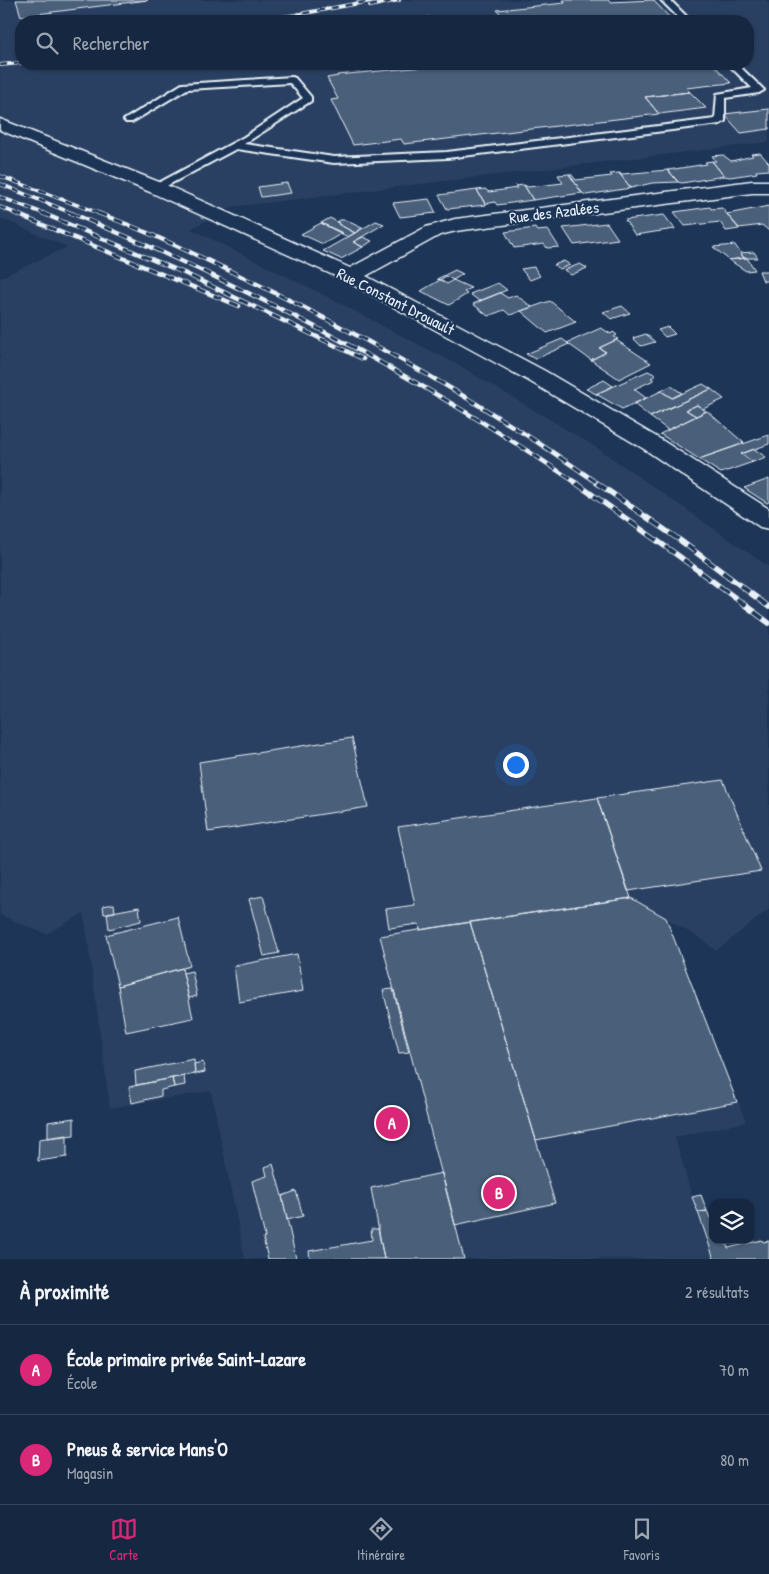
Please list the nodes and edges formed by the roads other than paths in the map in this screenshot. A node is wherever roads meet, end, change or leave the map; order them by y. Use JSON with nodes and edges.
{"nodes":[{"id":1,"x":664,"y":0,"type":"edge"},
{"id":2,"x":680,"y":15,"type":"edge"},
{"id":3,"x":738,"y":70,"type":"edge"},
{"id":4,"x":129,"y":120,"type":"dead end"},
{"id":5,"x":0,"y":124,"type":"edge"},
{"id":6,"x":234,"y":146,"type":"junction"},
{"id":7,"x":769,"y":187,"type":"edge"},
{"id":8,"x":157,"y":188,"type":"junction"},
{"id":9,"x":351,"y":276,"type":"junction"},
{"id":10,"x":769,"y":521,"type":"edge"}],
"edges":[{"from":1,"to":2,"type":"lane"},
{"from":3,"to":6,"type":"lane"},
{"from":4,"to":6,"type":"lane"},
{"from":5,"to":8,"type":"street","name":"Rue Constant Drouault"},
{"from":6,"to":8,"type":"lane"},
{"from":7,"to":9,"type":"street","name":"Rue des Azalées"},
{"from":8,"to":9,"type":"street","name":"Rue Constant Drouault"},
{"from":9,"to":10,"type":"street","name":"Rue Constant Drouault"}]}
